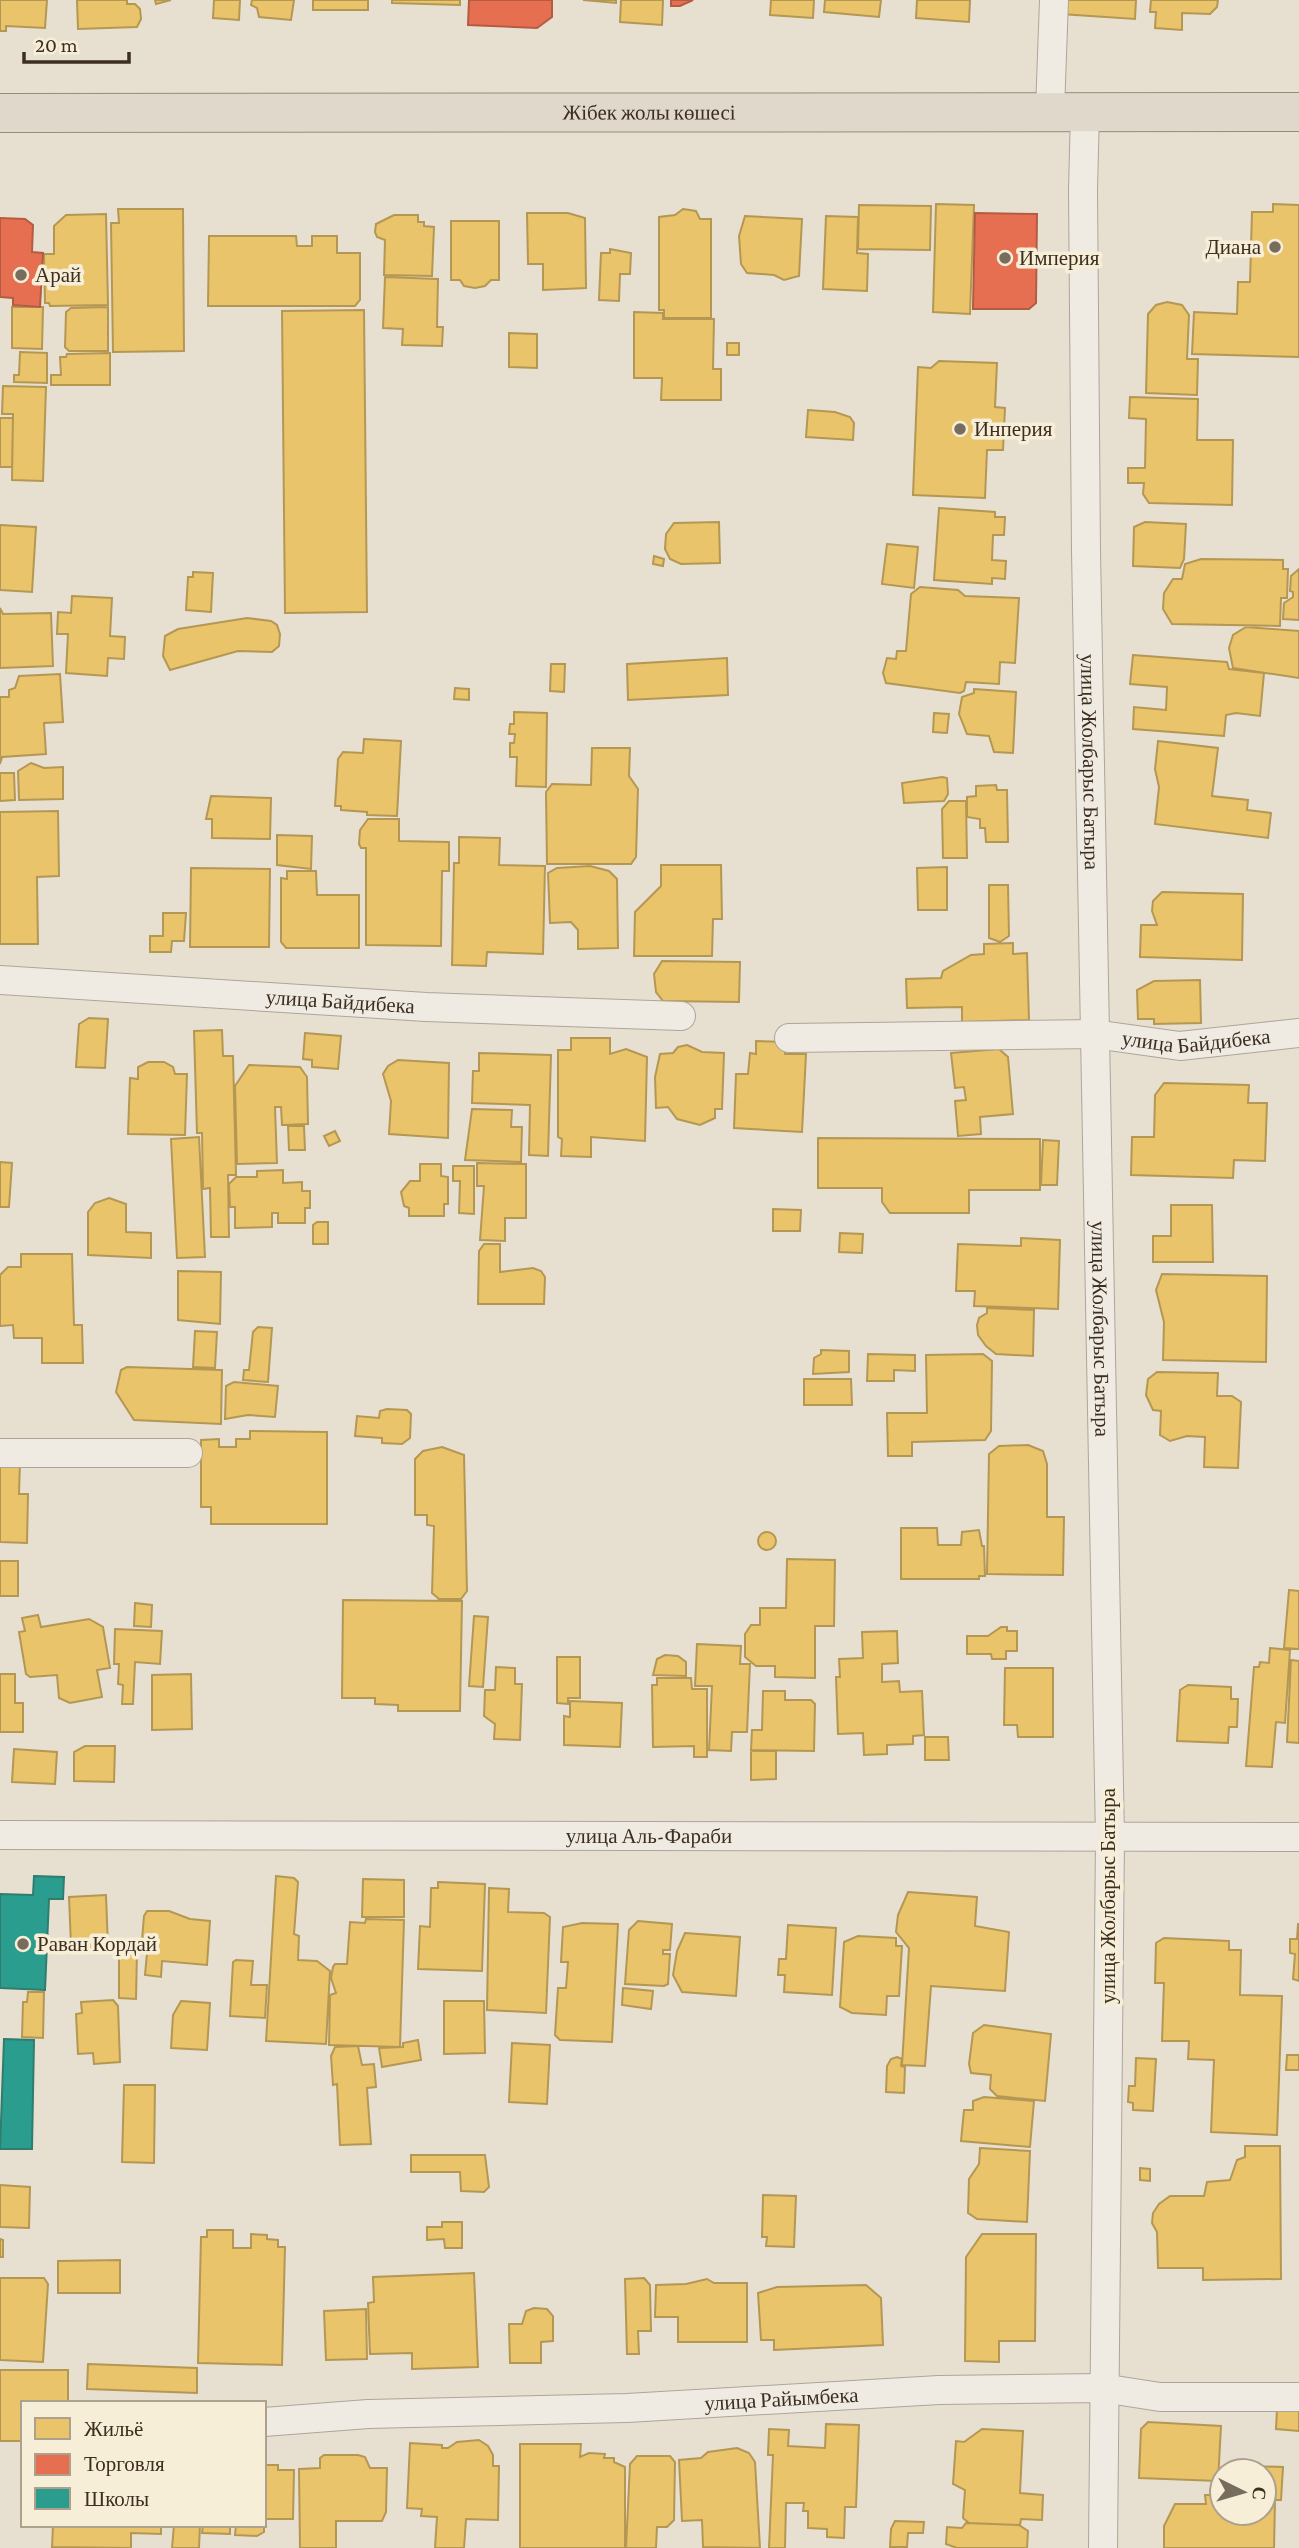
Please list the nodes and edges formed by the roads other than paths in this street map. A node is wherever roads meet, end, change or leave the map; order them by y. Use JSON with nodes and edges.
{"nodes":[{"id":1,"x":1054,"y":0,"type":"edge"},
{"id":2,"x":1068,"y":110,"type":"junction"},
{"id":3,"x":1299,"y":112,"type":"edge"},
{"id":4,"x":0,"y":113,"type":"edge"},
{"id":5,"x":0,"y":980,"type":"edge"},
{"id":6,"x":681,"y":1016,"type":"dead end"},
{"id":7,"x":1299,"y":1033,"type":"edge"},
{"id":8,"x":1094,"y":1034,"type":"junction"},
{"id":9,"x":789,"y":1038,"type":"dead end"},
{"id":10,"x":0,"y":1453,"type":"edge"},
{"id":11,"x":188,"y":1454,"type":"dead end"},
{"id":12,"x":0,"y":1835,"type":"edge"},
{"id":13,"x":1299,"y":1837,"type":"edge"},
{"id":14,"x":1110,"y":1839,"type":"junction"},
{"id":15,"x":1102,"y":2388,"type":"junction"},
{"id":16,"x":1299,"y":2397,"type":"edge"},
{"id":17,"x":266,"y":2422,"type":"edge"},
{"id":18,"x":1103,"y":2548,"type":"edge"}],
"edges":[{"from":1,"to":2,"type":"street","name":"улица Жолбарыс Батыра"},
{"from":2,"to":3,"type":"highway","name":"Жібек жолы көшесі"},
{"from":2,"to":4,"type":"highway","name":"Жібек жолы көшесі"},
{"from":2,"to":8,"type":"street","name":"улица Жолбарыс Батыра"},
{"from":5,"to":6,"type":"street","name":"улица Байдибека"},
{"from":7,"to":8,"type":"street","name":"улица Байдибека"},
{"from":8,"to":9,"type":"street","name":"улица Байдибека"},
{"from":8,"to":14,"type":"street","name":"улица Жолбарыс Батыра"},
{"from":10,"to":11,"type":"street"},
{"from":12,"to":14,"type":"street","name":"улица Аль-Фараби"},
{"from":13,"to":14,"type":"street","name":"улица Аль-Фараби"},
{"from":14,"to":15,"type":"street","name":"улица Жолбарыс Батыра"},
{"from":15,"to":16,"type":"street","name":"улица Райымбека"},
{"from":15,"to":17,"type":"street","name":"улица Райымбека"},
{"from":15,"to":18,"type":"street","name":"улица Жолбарыс Батыра"}]}
